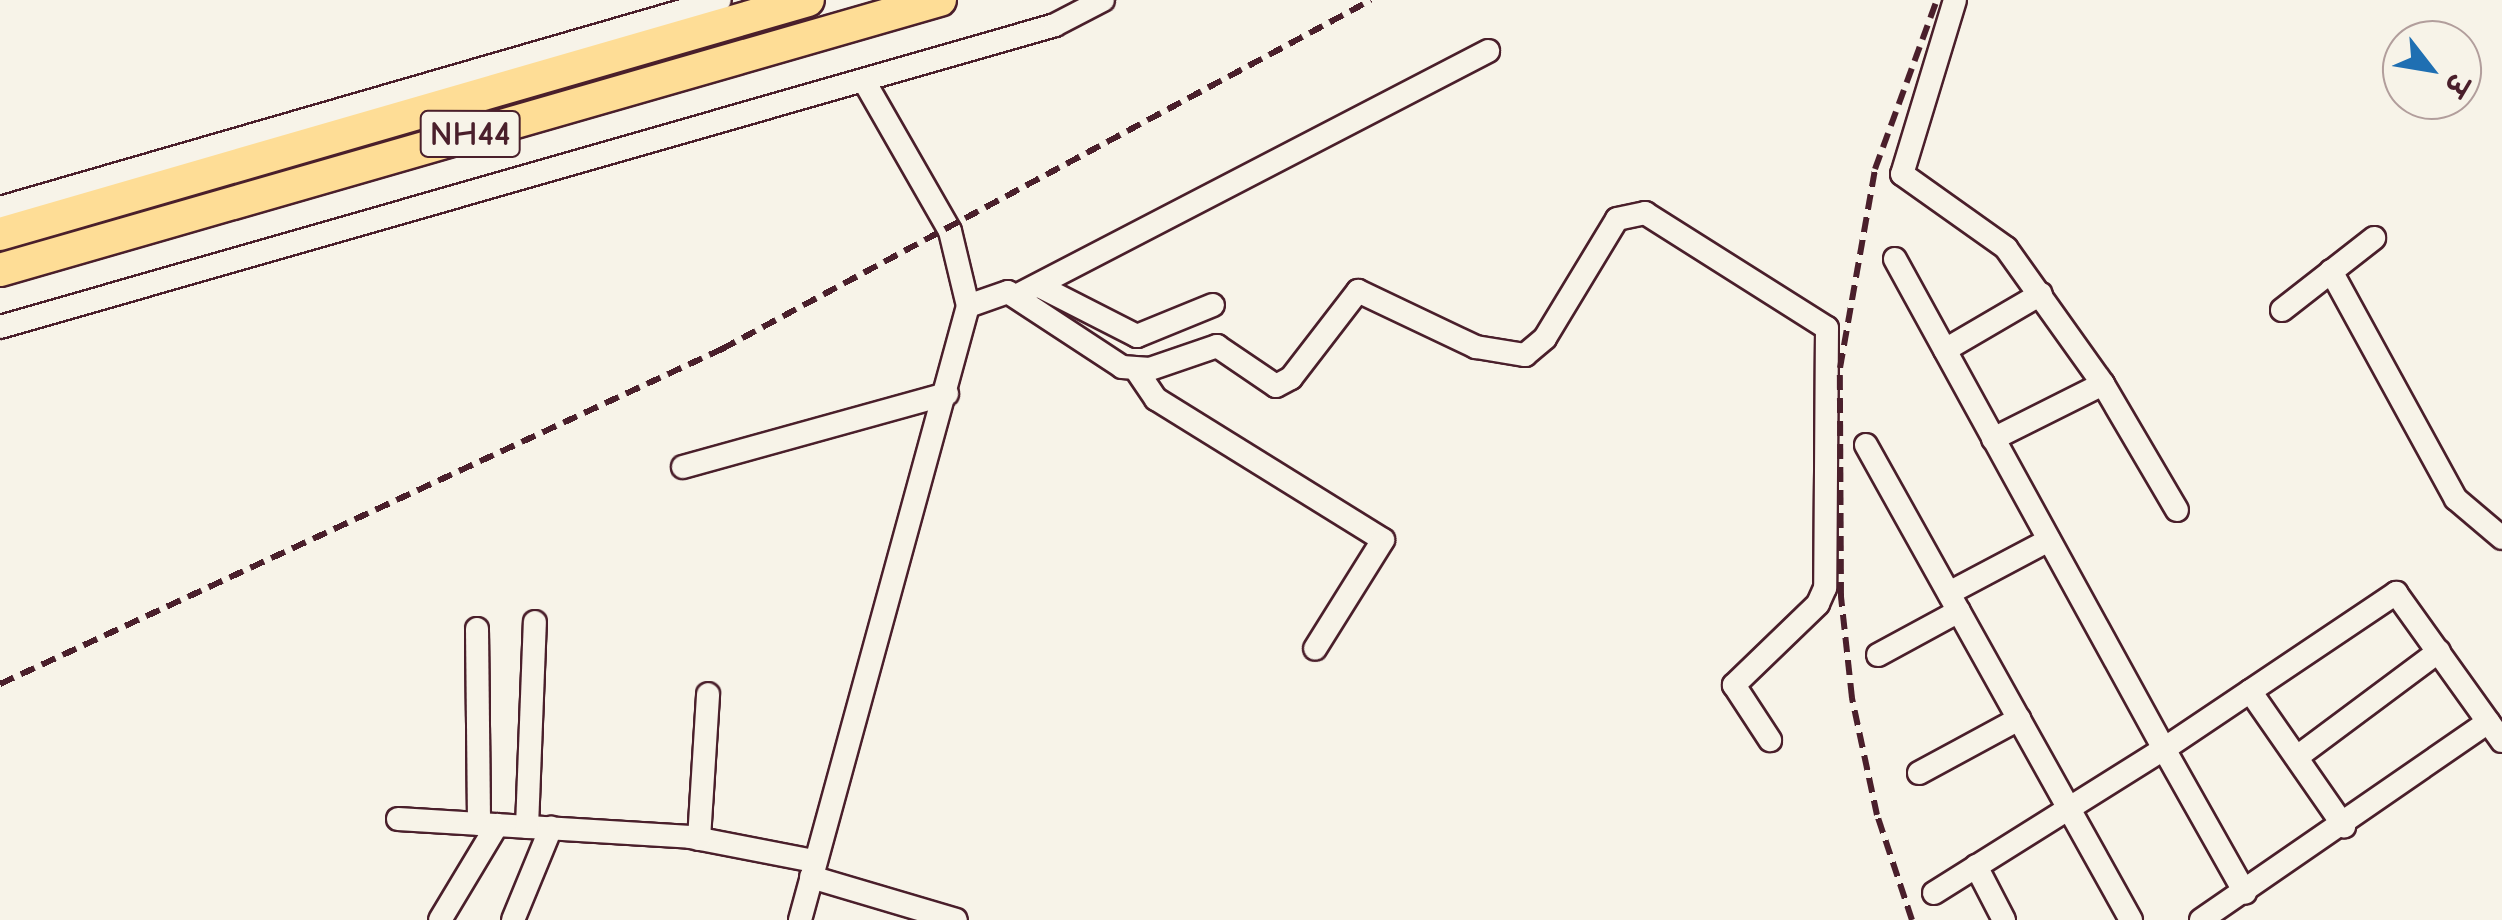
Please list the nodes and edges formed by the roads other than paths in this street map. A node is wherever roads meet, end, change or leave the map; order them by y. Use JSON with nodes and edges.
{"nodes":[{"id":1,"x":720,"y":0,"type":"edge"},
{"id":2,"x":808,"y":0,"type":"edge"},
{"id":3,"x":940,"y":0,"type":"edge"},
{"id":4,"x":1103,"y":0,"type":"edge"},
{"id":5,"x":1955,"y":0,"type":"edge"},
{"id":6,"x":691,"y":4,"type":"edge"},
{"id":7,"x":1488,"y":51,"type":"dead end"},
{"id":8,"x":864,"y":81,"type":"junction"},
{"id":9,"x":0,"y":208,"type":"edge"},
{"id":10,"x":0,"y":234,"type":"edge"},
{"id":11,"x":2374,"y":238,"type":"dead end"},
{"id":12,"x":1895,"y":259,"type":"dead end"},
{"id":13,"x":0,"y":270,"type":"edge"},
{"id":14,"x":2331,"y":271,"type":"junction"},
{"id":15,"x":1039,"y":286,"type":"junction"},
{"id":16,"x":2041,"y":294,"type":"junction"},
{"id":17,"x":1016,"y":296,"type":"junction"},
{"id":18,"x":1212,"y":305,"type":"dead end"},
{"id":19,"x":968,"y":306,"type":"junction"},
{"id":20,"x":2282,"y":310,"type":"dead end"},
{"id":21,"x":0,"y":328,"type":"edge"},
{"id":22,"x":1945,"y":350,"type":"junction"},
{"id":23,"x":1137,"y":372,"type":"junction"},
{"id":24,"x":2103,"y":384,"type":"junction"},
{"id":25,"x":947,"y":394,"type":"junction"},
{"id":26,"x":1993,"y":439,"type":"junction"},
{"id":27,"x":1866,"y":445,"type":"dead end"},
{"id":28,"x":683,"y":467,"type":"dead end"},
{"id":29,"x":2177,"y":510,"type":"dead end"},
{"id":30,"x":2502,"y":538,"type":"edge"},
{"id":31,"x":2049,"y":540,"type":"junction"},
{"id":32,"x":1954,"y":602,"type":"junction"},
{"id":33,"x":535,"y":622,"type":"dead end"},
{"id":34,"x":477,"y":628,"type":"dead end"},
{"id":35,"x":1315,"y":649,"type":"dead end"},
{"id":36,"x":2439,"y":652,"type":"junction"},
{"id":37,"x":1878,"y":656,"type":"dead end"},
{"id":38,"x":2250,"y":691,"type":"junction"},
{"id":39,"x":708,"y":694,"type":"dead end"},
{"id":40,"x":2019,"y":719,"type":"junction"},
{"id":41,"x":2495,"y":731,"type":"edge"},
{"id":42,"x":1770,"y":740,"type":"dead end"},
{"id":43,"x":2164,"y":749,"type":"junction"},
{"id":44,"x":2297,"y":758,"type":"junction"},
{"id":45,"x":1919,"y":773,"type":"dead end"},
{"id":46,"x":2069,"y":808,"type":"junction"},
{"id":47,"x":398,"y":819,"type":"dead end"},
{"id":48,"x":488,"y":825,"type":"junction"},
{"id":49,"x":2344,"y":826,"type":"junction"},
{"id":50,"x":539,"y":828,"type":"junction"},
{"id":51,"x":700,"y":838,"type":"junction"},
{"id":52,"x":1976,"y":866,"type":"junction"},
{"id":53,"x":813,"y":869,"type":"junction"},
{"id":54,"x":1934,"y":893,"type":"dead end"},
{"id":55,"x":2245,"y":893,"type":"junction"},
{"id":56,"x":440,"y":920,"type":"edge"},
{"id":57,"x":512,"y":920,"type":"edge"},
{"id":58,"x":800,"y":920,"type":"edge"},
{"id":59,"x":956,"y":920,"type":"edge"},
{"id":60,"x":2004,"y":920,"type":"edge"},
{"id":61,"x":2130,"y":920,"type":"edge"},
{"id":62,"x":2201,"y":920,"type":"edge"}],
"edges":[{"from":1,"to":6,"type":"street"},
{"from":2,"to":10,"type":"highway","number":"NH44"},
{"from":3,"to":13,"type":"highway","number":"NH44"},
{"from":4,"to":8,"type":"street"},
{"from":5,"to":16,"type":"street"},
{"from":6,"to":9,"type":"street"},
{"from":7,"to":15,"type":"street"},
{"from":8,"to":19,"type":"street"},
{"from":8,"to":21,"type":"street"},
{"from":11,"to":14,"type":"street"},
{"from":12,"to":22,"type":"street"},
{"from":14,"to":20,"type":"street"},
{"from":14,"to":30,"type":"street"},
{"from":15,"to":17,"type":"street"},
{"from":15,"to":18,"type":"street"},
{"from":16,"to":22,"type":"street"},
{"from":16,"to":24,"type":"street"},
{"from":17,"to":19,"type":"street"},
{"from":17,"to":23,"type":"street"},
{"from":19,"to":25,"type":"street"},
{"from":22,"to":26,"type":"street"},
{"from":23,"to":35,"type":"street"},
{"from":23,"to":42,"type":"street"},
{"from":24,"to":26,"type":"street"},
{"from":24,"to":29,"type":"street"},
{"from":25,"to":28,"type":"street"},
{"from":25,"to":53,"type":"street"},
{"from":26,"to":31,"type":"street"},
{"from":27,"to":32,"type":"street"},
{"from":31,"to":32,"type":"street"},
{"from":31,"to":43,"type":"street"},
{"from":32,"to":37,"type":"street"},
{"from":32,"to":40,"type":"street"},
{"from":33,"to":50,"type":"street"},
{"from":34,"to":48,"type":"street"},
{"from":36,"to":38,"type":"street"},
{"from":36,"to":41,"type":"street"},
{"from":36,"to":44,"type":"street"},
{"from":38,"to":43,"type":"street"},
{"from":38,"to":44,"type":"street"},
{"from":39,"to":51,"type":"street"},
{"from":40,"to":45,"type":"street"},
{"from":40,"to":46,"type":"street"},
{"from":41,"to":49,"type":"street"},
{"from":43,"to":46,"type":"street"},
{"from":43,"to":55,"type":"street"},
{"from":44,"to":49,"type":"street"},
{"from":46,"to":52,"type":"street"},
{"from":46,"to":61,"type":"street"},
{"from":47,"to":48,"type":"street"},
{"from":48,"to":50,"type":"street"},
{"from":48,"to":56,"type":"street"},
{"from":49,"to":55,"type":"street"},
{"from":50,"to":51,"type":"street"},
{"from":50,"to":57,"type":"street"},
{"from":51,"to":53,"type":"street"},
{"from":52,"to":54,"type":"street"},
{"from":52,"to":60,"type":"street"},
{"from":53,"to":58,"type":"street"},
{"from":53,"to":59,"type":"street"},
{"from":55,"to":62,"type":"street"}]}
